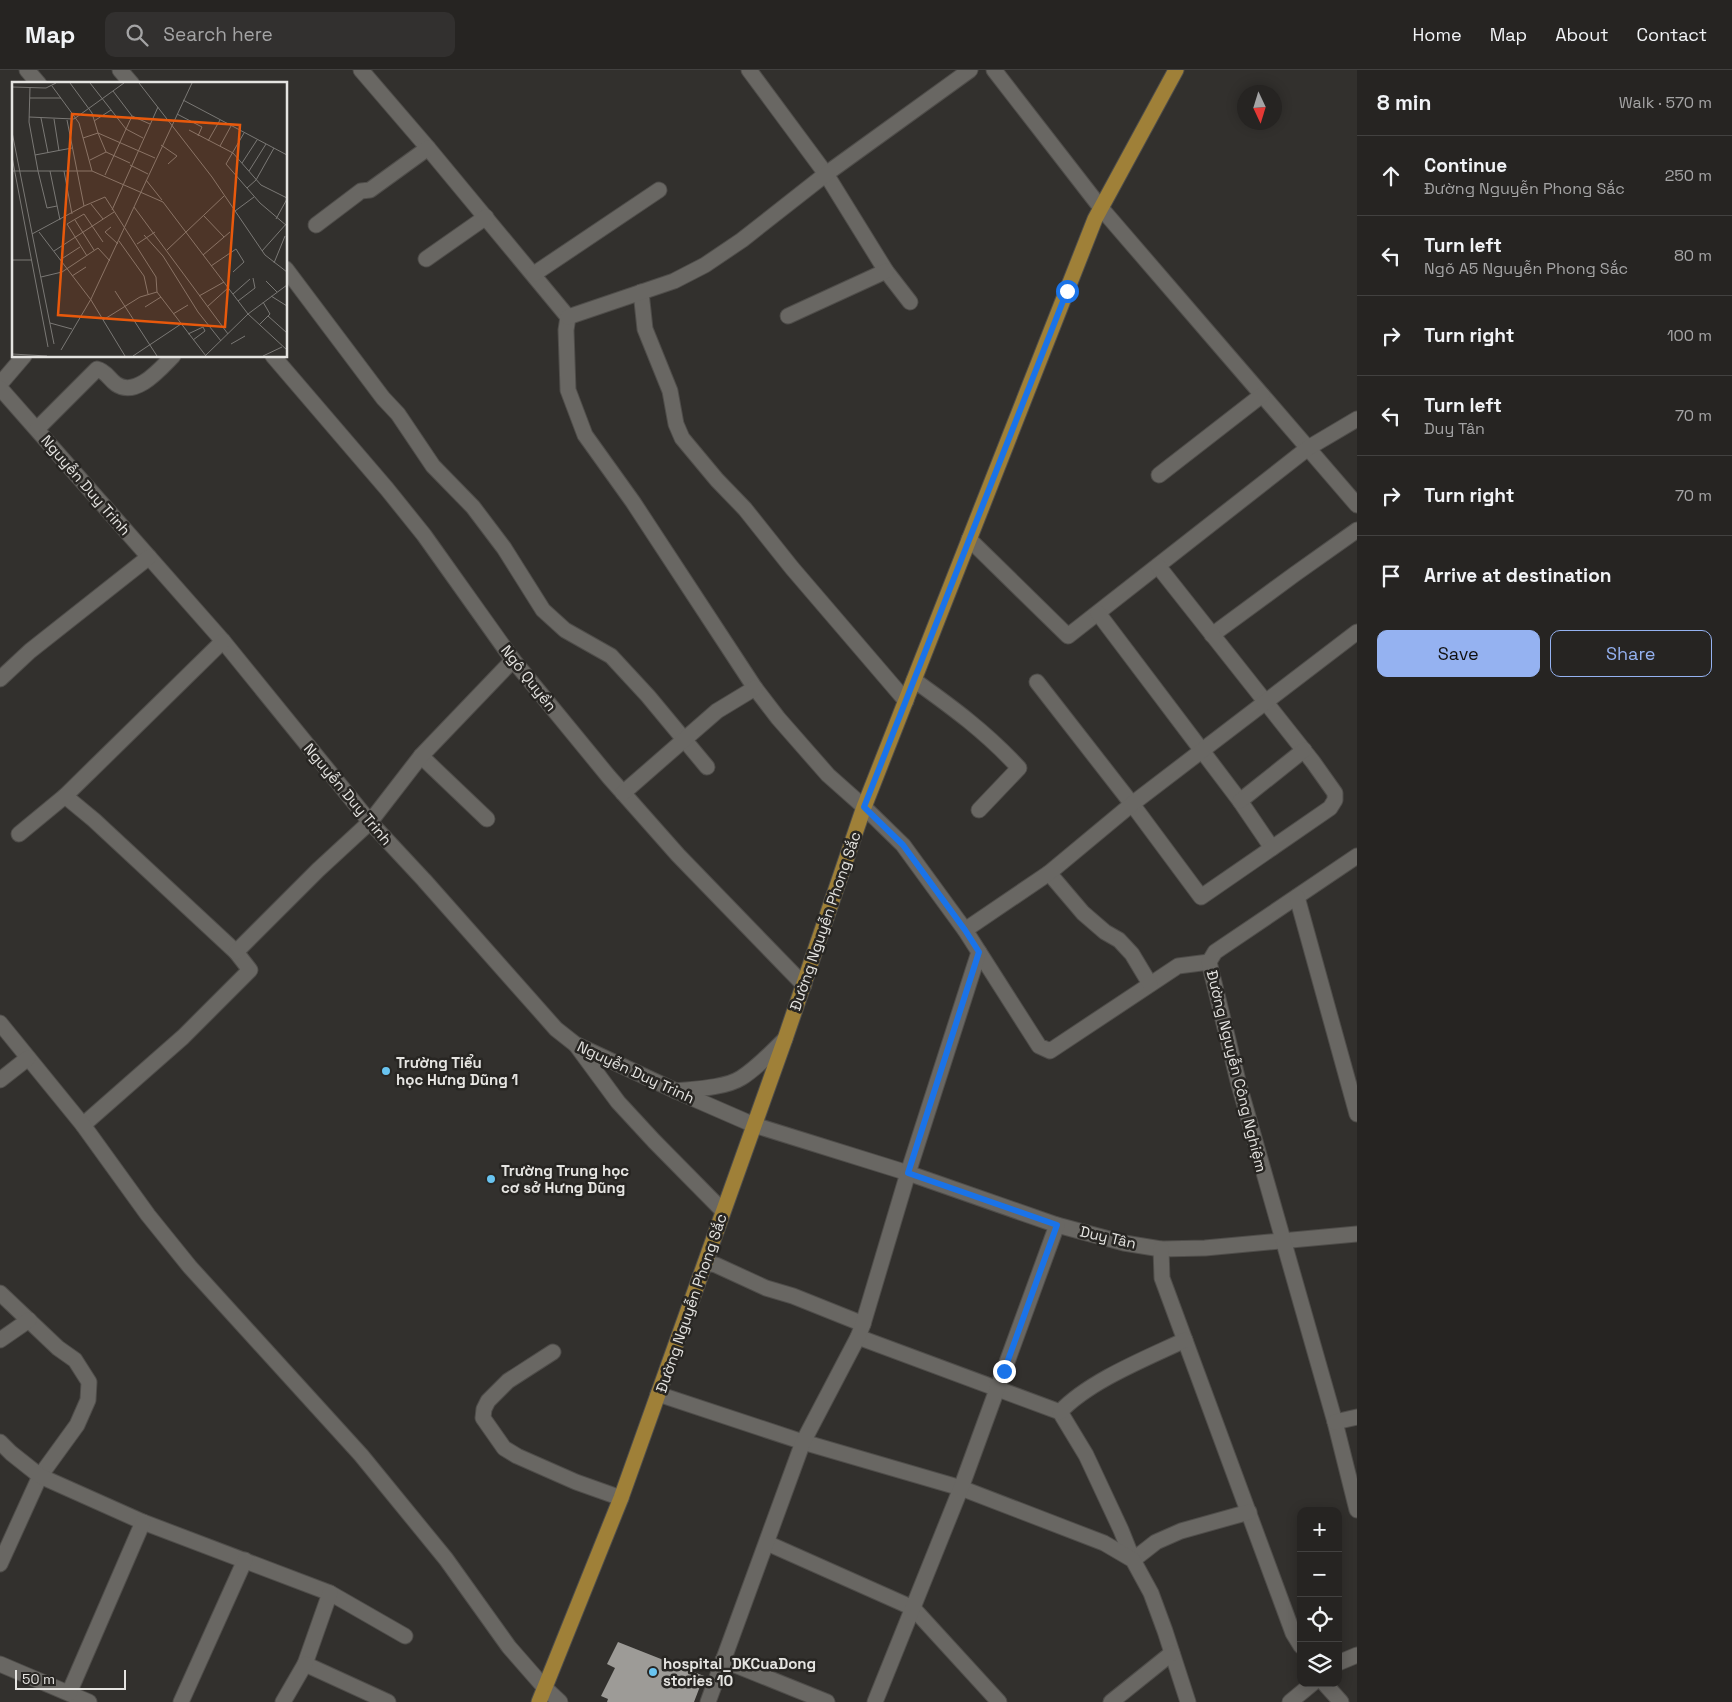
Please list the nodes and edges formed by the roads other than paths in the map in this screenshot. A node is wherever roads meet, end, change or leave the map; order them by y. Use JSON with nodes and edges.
{"nodes":[{"id":1,"x":27,"y":70,"type":"edge"},
{"id":2,"x":120,"y":70,"type":"edge"},
{"id":3,"x":361,"y":70,"type":"edge"},
{"id":4,"x":749,"y":70,"type":"edge"},
{"id":5,"x":970,"y":70,"type":"edge"},
{"id":6,"x":994,"y":70,"type":"edge"},
{"id":7,"x":1176,"y":70,"type":"edge"},
{"id":8,"x":38,"y":82,"type":"edge"},
{"id":9,"x":130,"y":82,"type":"edge"},
{"id":10,"x":428,"y":148,"type":"junction"},
{"id":11,"x":826,"y":174,"type":"junction"},
{"id":12,"x":659,"y":190,"type":"dead end"},
{"id":13,"x":1101,"y":208,"type":"junction"},
{"id":14,"x":486,"y":217,"type":"junction"},
{"id":15,"x":316,"y":225,"type":"dead end"},
{"id":16,"x":426,"y":259,"type":"dead end"},
{"id":17,"x":886,"y":271,"type":"junction"},
{"id":18,"x":288,"y":272,"type":"edge"},
{"id":19,"x":534,"y":274,"type":"junction"},
{"id":20,"x":642,"y":292,"type":"junction"},
{"id":21,"x":910,"y":302,"type":"dead end"},
{"id":22,"x":788,"y":316,"type":"dead end"},
{"id":23,"x":568,"y":317,"type":"junction"},
{"id":24,"x":22,"y":358,"type":"edge"},
{"id":25,"x":171,"y":358,"type":"edge"},
{"id":26,"x":275,"y":358,"type":"edge"},
{"id":27,"x":0,"y":384,"type":"edge"},
{"id":28,"x":0,"y":388,"type":"edge"},
{"id":29,"x":1262,"y":395,"type":"junction"},
{"id":30,"x":1357,"y":419,"type":"edge"},
{"id":31,"x":37,"y":429,"type":"junction"},
{"id":32,"x":1308,"y":448,"type":"junction"},
{"id":33,"x":1159,"y":475,"type":"dead end"},
{"id":34,"x":1357,"y":505,"type":"edge"},
{"id":35,"x":1357,"y":530,"type":"edge"},
{"id":36,"x":969,"y":540,"type":"junction"},
{"id":37,"x":150,"y":557,"type":"junction"},
{"id":38,"x":1158,"y":566,"type":"junction"},
{"id":39,"x":1098,"y":613,"type":"junction"},
{"id":40,"x":1357,"y":632,"type":"edge"},
{"id":41,"x":1212,"y":636,"type":"junction"},
{"id":42,"x":223,"y":641,"type":"junction"},
{"id":43,"x":513,"y":660,"type":"junction"},
{"id":44,"x":0,"y":679,"type":"edge"},
{"id":45,"x":914,"y":680,"type":"junction"},
{"id":46,"x":1037,"y":682,"type":"dead end"},
{"id":47,"x":754,"y":688,"type":"junction"},
{"id":48,"x":906,"y":701,"type":"junction"},
{"id":49,"x":1265,"y":702,"type":"junction"},
{"id":50,"x":684,"y":739,"type":"junction"},
{"id":51,"x":1304,"y":750,"type":"junction"},
{"id":52,"x":1202,"y":751,"type":"junction"},
{"id":53,"x":422,"y":756,"type":"junction"},
{"id":54,"x":707,"y":767,"type":"dead end"},
{"id":55,"x":624,"y":793,"type":"junction"},
{"id":56,"x":65,"y":796,"type":"junction"},
{"id":57,"x":1240,"y":802,"type":"junction"},
{"id":58,"x":1132,"y":804,"type":"junction"},
{"id":59,"x":864,"y":807,"type":"junction"},
{"id":60,"x":978,"y":810,"type":"dead end"},
{"id":61,"x":487,"y":819,"type":"dead end"},
{"id":62,"x":370,"y":822,"type":"junction"},
{"id":63,"x":19,"y":834,"type":"dead end"},
{"id":64,"x":1272,"y":848,"type":"junction"},
{"id":65,"x":1357,"y":856,"type":"edge"},
{"id":66,"x":1049,"y":873,"type":"junction"},
{"id":67,"x":1297,"y":897,"type":"junction"},
{"id":68,"x":965,"y":930,"type":"junction"},
{"id":69,"x":236,"y":952,"type":"junction"},
{"id":70,"x":979,"y":952,"type":"junction"},
{"id":71,"x":1209,"y":962,"type":"junction"},
{"id":72,"x":1150,"y":984,"type":"junction"},
{"id":73,"x":804,"y":985,"type":"junction"},
{"id":74,"x":0,"y":1023,"type":"edge"},
{"id":75,"x":785,"y":1039,"type":"junction"},
{"id":76,"x":575,"y":1044,"type":"junction"},
{"id":77,"x":28,"y":1058,"type":"junction"},
{"id":78,"x":0,"y":1080,"type":"edge"},
{"id":79,"x":676,"y":1091,"type":"junction"},
{"id":80,"x":1357,"y":1114,"type":"edge"},
{"id":81,"x":83,"y":1125,"type":"junction"},
{"id":82,"x":754,"y":1126,"type":"junction"},
{"id":83,"x":908,"y":1173,"type":"junction"},
{"id":84,"x":723,"y":1211,"type":"junction"},
{"id":85,"x":1057,"y":1225,"type":"junction"},
{"id":86,"x":1357,"y":1234,"type":"edge"},
{"id":87,"x":1282,"y":1240,"type":"junction"},
{"id":88,"x":1160,"y":1249,"type":"junction"},
{"id":89,"x":706,"y":1263,"type":"junction"},
{"id":90,"x":0,"y":1293,"type":"edge"},
{"id":91,"x":29,"y":1320,"type":"junction"},
{"id":92,"x":860,"y":1330,"type":"junction"},
{"id":93,"x":0,"y":1340,"type":"edge"},
{"id":94,"x":1185,"y":1340,"type":"junction"},
{"id":95,"x":553,"y":1352,"type":"dead end"},
{"id":96,"x":997,"y":1389,"type":"junction"},
{"id":97,"x":658,"y":1394,"type":"junction"},
{"id":98,"x":1060,"y":1412,"type":"junction"},
{"id":99,"x":1357,"y":1417,"type":"edge"},
{"id":100,"x":1334,"y":1422,"type":"junction"},
{"id":101,"x":0,"y":1442,"type":"edge"},
{"id":102,"x":803,"y":1442,"type":"junction"},
{"id":103,"x":40,"y":1476,"type":"junction"},
{"id":104,"x":961,"y":1488,"type":"junction"},
{"id":105,"x":621,"y":1498,"type":"junction"},
{"id":106,"x":1357,"y":1510,"type":"edge"},
{"id":107,"x":1249,"y":1512,"type":"junction"},
{"id":108,"x":143,"y":1522,"type":"junction"},
{"id":109,"x":767,"y":1543,"type":"junction"},
{"id":110,"x":245,"y":1560,"type":"junction"},
{"id":111,"x":1133,"y":1560,"type":"junction"},
{"id":112,"x":0,"y":1564,"type":"edge"},
{"id":113,"x":330,"y":1593,"type":"junction"},
{"id":114,"x":913,"y":1608,"type":"junction"},
{"id":115,"x":405,"y":1636,"type":"dead end"},
{"id":116,"x":1299,"y":1642,"type":"edge"},
{"id":117,"x":1172,"y":1653,"type":"junction"},
{"id":118,"x":1357,"y":1655,"type":"edge"},
{"id":119,"x":723,"y":1660,"type":"junction"},
{"id":120,"x":1342,"y":1661,"type":"edge"},
{"id":121,"x":0,"y":1664,"type":"edge"},
{"id":122,"x":305,"y":1664,"type":"junction"},
{"id":123,"x":544,"y":1687,"type":"junction"},
{"id":124,"x":1308,"y":1687,"type":"edge"},
{"id":125,"x":1328,"y":1687,"type":"edge"},
{"id":126,"x":69,"y":1693,"type":"junction"},
{"id":127,"x":89,"y":1702,"type":"edge"},
{"id":128,"x":181,"y":1702,"type":"edge"},
{"id":129,"x":282,"y":1702,"type":"edge"},
{"id":130,"x":388,"y":1702,"type":"edge"},
{"id":131,"x":539,"y":1702,"type":"edge"},
{"id":132,"x":560,"y":1702,"type":"edge"},
{"id":133,"x":708,"y":1702,"type":"edge"},
{"id":134,"x":827,"y":1702,"type":"edge"},
{"id":135,"x":875,"y":1702,"type":"edge"},
{"id":136,"x":999,"y":1702,"type":"edge"},
{"id":137,"x":1111,"y":1702,"type":"edge"},
{"id":138,"x":1188,"y":1702,"type":"edge"},
{"id":139,"x":1290,"y":1702,"type":"edge"},
{"id":140,"x":1341,"y":1702,"type":"edge"}],
"edges":[{"from":1,"to":8,"type":"street"},
{"from":2,"to":9,"type":"street"},
{"from":3,"to":10,"type":"street"},
{"from":4,"to":11,"type":"street"},
{"from":5,"to":11,"type":"street"},
{"from":6,"to":13,"type":"street"},
{"from":7,"to":13,"type":"main road","name":"Đường Nguyễn Phong Sắc"},
{"from":10,"to":14,"type":"street"},
{"from":10,"to":15,"type":"street"},
{"from":11,"to":17,"type":"street"},
{"from":11,"to":20,"type":"street"},
{"from":12,"to":19,"type":"street"},
{"from":13,"to":29,"type":"street"},
{"from":13,"to":36,"type":"main road","name":"Đường Nguyễn Phong Sắc"},
{"from":14,"to":16,"type":"street"},
{"from":14,"to":19,"type":"street"},
{"from":17,"to":21,"type":"street"},
{"from":17,"to":22,"type":"street"},
{"from":18,"to":50,"type":"street"},
{"from":19,"to":23,"type":"street"},
{"from":20,"to":23,"type":"street"},
{"from":20,"to":48,"type":"street"},
{"from":23,"to":47,"type":"street"},
{"from":24,"to":27,"type":"street"},
{"from":25,"to":31,"type":"street"},
{"from":26,"to":43,"type":"street","name":"Ngô Quyền"},
{"from":28,"to":31,"type":"street","name":"Nguyễn Duy Trinh"},
{"from":29,"to":32,"type":"street"},
{"from":29,"to":33,"type":"street"},
{"from":30,"to":32,"type":"street"},
{"from":31,"to":37,"type":"street","name":"Nguyễn Duy Trinh"},
{"from":32,"to":34,"type":"street"},
{"from":32,"to":38,"type":"street"},
{"from":35,"to":41,"type":"street"},
{"from":36,"to":39,"type":"street"},
{"from":36,"to":45,"type":"main road","name":"Đường Nguyễn Phong Sắc"},
{"from":37,"to":42,"type":"street","name":"Nguyễn Duy Trinh"},
{"from":37,"to":44,"type":"street"},
{"from":38,"to":39,"type":"street"},
{"from":38,"to":41,"type":"street"},
{"from":39,"to":52,"type":"street"},
{"from":40,"to":49,"type":"street"},
{"from":41,"to":49,"type":"street"},
{"from":42,"to":56,"type":"street"},
{"from":42,"to":62,"type":"street","name":"Nguyễn Duy Trinh"},
{"from":43,"to":53,"type":"street"},
{"from":43,"to":55,"type":"street","name":"Ngô Quyền"},
{"from":45,"to":48,"type":"main road","name":"Đường Nguyễn Phong Sắc"},
{"from":45,"to":60,"type":"street"},
{"from":46,"to":58,"type":"street"},
{"from":47,"to":50,"type":"street"},
{"from":47,"to":59,"type":"street"},
{"from":48,"to":59,"type":"main road","name":"Đường Nguyễn Phong Sắc"},
{"from":49,"to":51,"type":"street"},
{"from":49,"to":52,"type":"street"},
{"from":50,"to":54,"type":"street"},
{"from":50,"to":55,"type":"street"},
{"from":51,"to":57,"type":"street"},
{"from":51,"to":64,"type":"street"},
{"from":52,"to":57,"type":"street"},
{"from":52,"to":58,"type":"street"},
{"from":53,"to":61,"type":"street"},
{"from":53,"to":62,"type":"street"},
{"from":55,"to":73,"type":"street","name":"Ngô Quyền"},
{"from":56,"to":63,"type":"street"},
{"from":56,"to":69,"type":"street"},
{"from":57,"to":64,"type":"street"},
{"from":58,"to":64,"type":"street"},
{"from":58,"to":66,"type":"street"},
{"from":59,"to":68,"type":"street"},
{"from":59,"to":73,"type":"main road","name":"Đường Nguyễn Phong Sắc"},
{"from":62,"to":69,"type":"street"},
{"from":62,"to":76,"type":"street","name":"Nguyễn Duy Trinh"},
{"from":65,"to":67,"type":"street","name":"Đường Nguyễn Công Nghiệm"},
{"from":66,"to":68,"type":"street"},
{"from":66,"to":72,"type":"street"},
{"from":67,"to":71,"type":"street","name":"Đường Nguyễn Công Nghiệm"},
{"from":67,"to":80,"type":"street"},
{"from":68,"to":70,"type":"street"},
{"from":69,"to":81,"type":"street"},
{"from":70,"to":72,"type":"street"},
{"from":70,"to":83,"type":"street"},
{"from":71,"to":72,"type":"street"},
{"from":71,"to":87,"type":"street","name":"Đường Nguyễn Công Nghiệm"},
{"from":73,"to":75,"type":"main road","name":"Đường Nguyễn Phong Sắc"},
{"from":74,"to":77,"type":"street"},
{"from":75,"to":79,"type":"street"},
{"from":75,"to":82,"type":"main road","name":"Đường Nguyễn Phong Sắc"},
{"from":76,"to":79,"type":"street","name":"Nguyễn Duy Trinh"},
{"from":76,"to":84,"type":"street"},
{"from":77,"to":78,"type":"street"},
{"from":77,"to":81,"type":"street"},
{"from":79,"to":82,"type":"street","name":"Nguyễn Duy Trinh"},
{"from":81,"to":123,"type":"street"},
{"from":82,"to":83,"type":"street","name":"Duy Tân"},
{"from":82,"to":84,"type":"main road","name":"Đường Nguyễn Phong Sắc"},
{"from":83,"to":85,"type":"street","name":"Duy Tân"},
{"from":83,"to":92,"type":"street"},
{"from":84,"to":89,"type":"main road","name":"Đường Nguyễn Phong Sắc"},
{"from":85,"to":88,"type":"street","name":"Duy Tân"},
{"from":85,"to":96,"type":"street"},
{"from":86,"to":87,"type":"street","name":"Duy Tân"},
{"from":87,"to":88,"type":"street","name":"Duy Tân"},
{"from":87,"to":100,"type":"street","name":"Đường Nguyễn Công Nghiệm"},
{"from":88,"to":94,"type":"street"},
{"from":89,"to":92,"type":"street"},
{"from":89,"to":97,"type":"main road","name":"Đường Nguyễn Phong Sắc"},
{"from":90,"to":91,"type":"street"},
{"from":91,"to":93,"type":"street"},
{"from":91,"to":103,"type":"street"},
{"from":92,"to":96,"type":"street"},
{"from":92,"to":102,"type":"street"},
{"from":94,"to":98,"type":"street"},
{"from":94,"to":107,"type":"street"},
{"from":95,"to":105,"type":"street"},
{"from":96,"to":98,"type":"street"},
{"from":96,"to":104,"type":"street"},
{"from":97,"to":102,"type":"street"},
{"from":97,"to":105,"type":"main road","name":"Đường Nguyễn Phong Sắc"},
{"from":98,"to":111,"type":"street"},
{"from":99,"to":100,"type":"street"},
{"from":100,"to":106,"type":"street","name":"Đường Nguyễn Công Nghiệm"},
{"from":101,"to":103,"type":"street"},
{"from":102,"to":104,"type":"street"},
{"from":102,"to":109,"type":"street"},
{"from":103,"to":108,"type":"street"},
{"from":103,"to":112,"type":"street"},
{"from":104,"to":111,"type":"street"},
{"from":104,"to":114,"type":"street"},
{"from":105,"to":123,"type":"main road","name":"Đường Nguyễn Phong Sắc"},
{"from":107,"to":111,"type":"street"},
{"from":107,"to":116,"type":"street"},
{"from":108,"to":110,"type":"street"},
{"from":108,"to":126,"type":"street"},
{"from":109,"to":114,"type":"street"},
{"from":109,"to":119,"type":"street"},
{"from":110,"to":113,"type":"street"},
{"from":110,"to":128,"type":"street"},
{"from":111,"to":117,"type":"street"},
{"from":113,"to":115,"type":"street"},
{"from":113,"to":122,"type":"street"},
{"from":114,"to":135,"type":"street"},
{"from":114,"to":136,"type":"street"},
{"from":117,"to":137,"type":"street"},
{"from":117,"to":138,"type":"street"},
{"from":118,"to":120,"type":"street"},
{"from":119,"to":133,"type":"street"},
{"from":119,"to":134,"type":"street"},
{"from":121,"to":126,"type":"street"},
{"from":122,"to":129,"type":"street"},
{"from":122,"to":130,"type":"street"},
{"from":123,"to":131,"type":"main road","name":"Đường Nguyễn Phong Sắc"},
{"from":123,"to":132,"type":"street"},
{"from":124,"to":139,"type":"street"},
{"from":125,"to":140,"type":"street"},
{"from":126,"to":127,"type":"street"}]}
